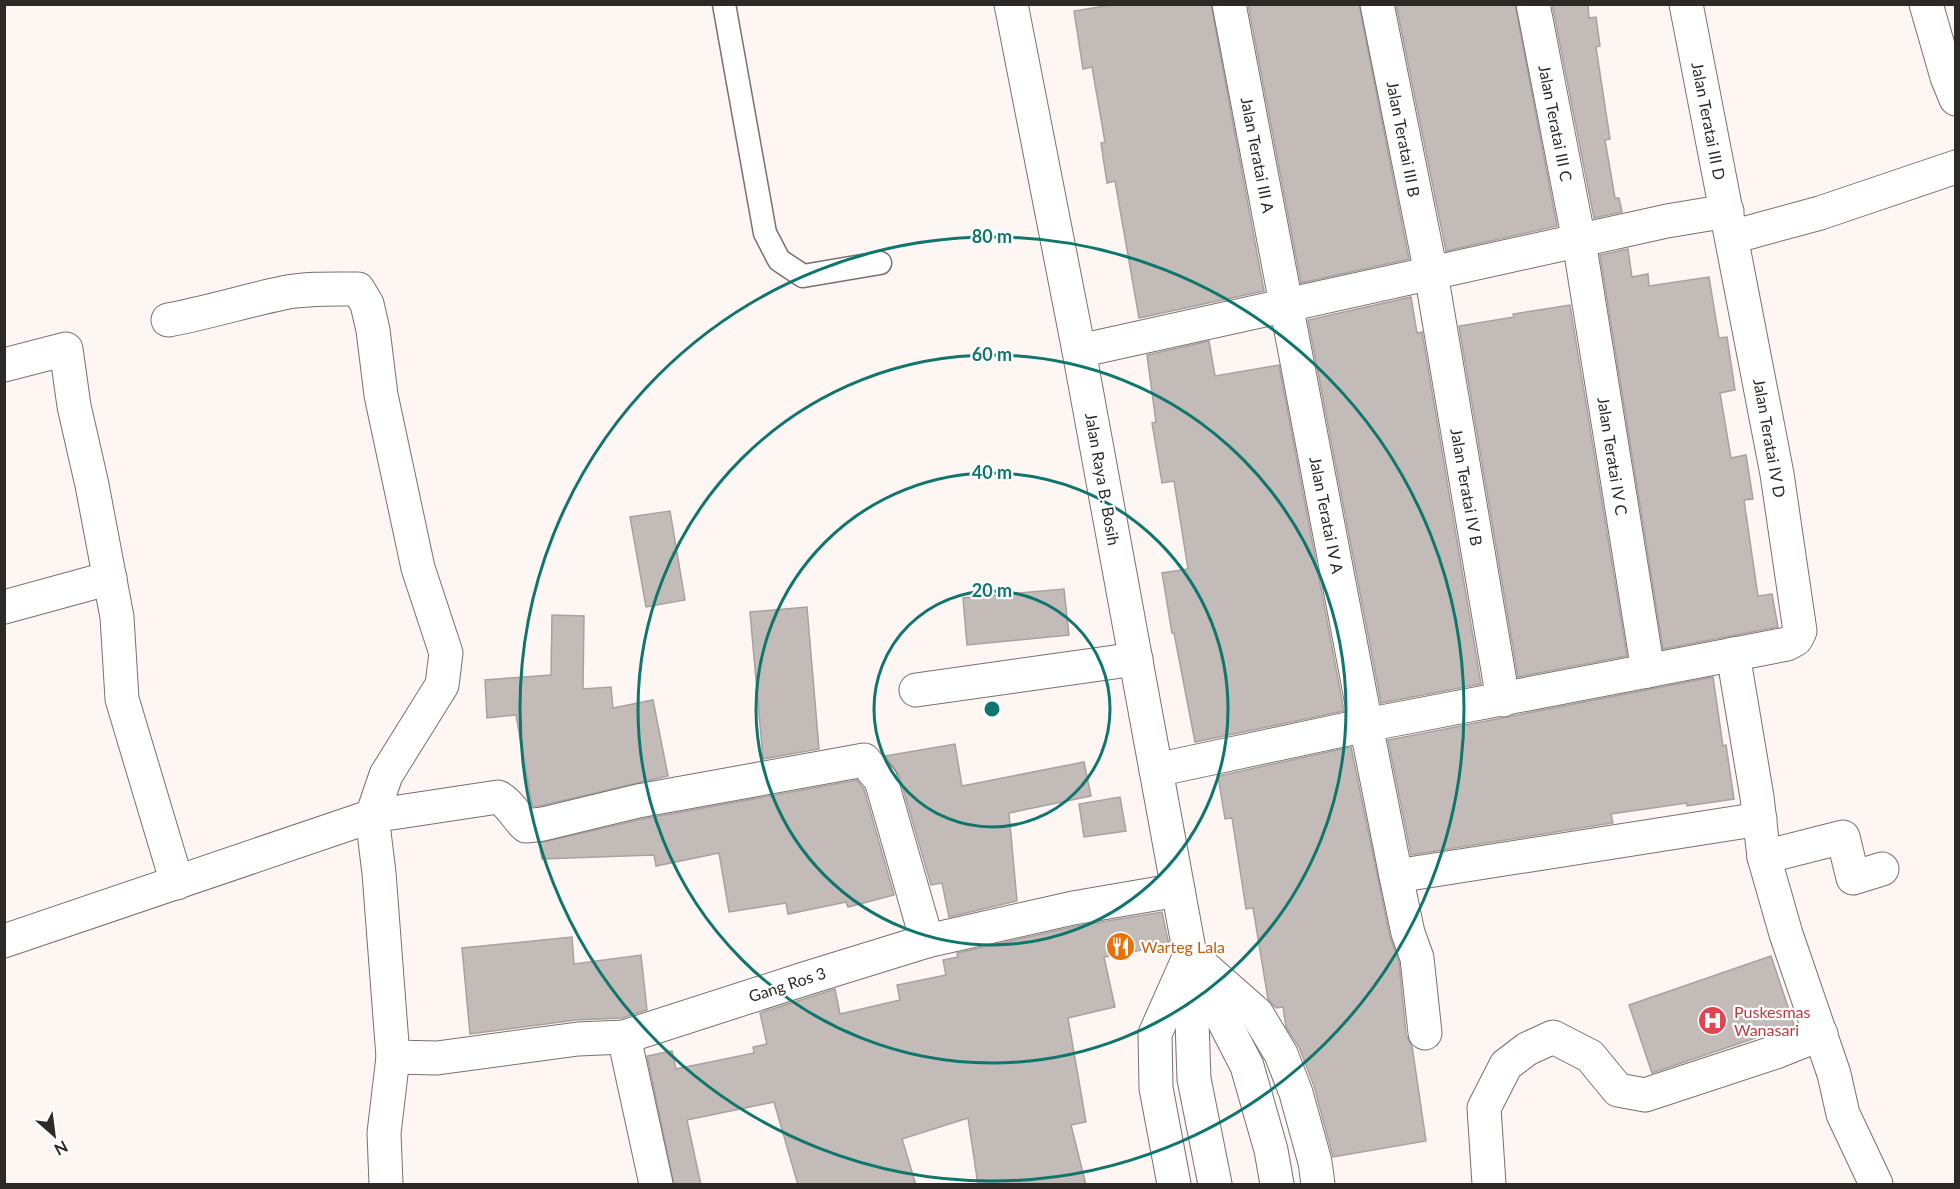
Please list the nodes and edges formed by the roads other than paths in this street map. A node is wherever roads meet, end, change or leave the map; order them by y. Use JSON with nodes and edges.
{"nodes":[{"id":1,"x":723,"y":4,"type":"edge"},
{"id":2,"x":1011,"y":4,"type":"edge"},
{"id":3,"x":1229,"y":4,"type":"edge"},
{"id":4,"x":1377,"y":4,"type":"edge"},
{"id":5,"x":1533,"y":4,"type":"edge"},
{"id":6,"x":1686,"y":4,"type":"edge"},
{"id":7,"x":1926,"y":4,"type":"edge"},
{"id":8,"x":1956,"y":99,"type":"edge"},
{"id":9,"x":1956,"y":167,"type":"edge"},
{"id":10,"x":1729,"y":224,"type":"junction"},
{"id":11,"x":1579,"y":241,"type":"junction"},
{"id":12,"x":880,"y":263,"type":"dead end"},
{"id":13,"x":1431,"y":273,"type":"junction"},
{"id":14,"x":1287,"y":305,"type":"junction"},
{"id":15,"x":168,"y":320,"type":"dead end"},
{"id":16,"x":1079,"y":351,"type":"junction"},
{"id":17,"x":4,"y":366,"type":"edge"},
{"id":18,"x":110,"y":578,"type":"junction"},
{"id":19,"x":4,"y":607,"type":"edge"},
{"id":20,"x":1732,"y":654,"type":"junction"},
{"id":21,"x":1136,"y":659,"type":"junction"},
{"id":22,"x":1648,"y":671,"type":"junction"},
{"id":23,"x":916,"y":690,"type":"dead end"},
{"id":24,"x":1503,"y":700,"type":"junction"},
{"id":25,"x":1366,"y":725,"type":"junction"},
{"id":26,"x":1156,"y":770,"type":"junction"},
{"id":27,"x":372,"y":816,"type":"junction"},
{"id":28,"x":1760,"y":819,"type":"junction"},
{"id":29,"x":1764,"y":857,"type":"junction"},
{"id":30,"x":1882,"y":869,"type":"dead end"},
{"id":31,"x":1396,"y":876,"type":"junction"},
{"id":32,"x":177,"y":883,"type":"junction"},
{"id":33,"x":1178,"y":890,"type":"junction"},
{"id":34,"x":927,"y":941,"type":"junction"},
{"id":35,"x":4,"y":942,"type":"edge"},
{"id":36,"x":1190,"y":955,"type":"junction"},
{"id":37,"x":1425,"y":1033,"type":"dead end"},
{"id":38,"x":1821,"y":1034,"type":"junction"},
{"id":39,"x":624,"y":1037,"type":"junction"},
{"id":40,"x":393,"y":1057,"type":"junction"},
{"id":41,"x":386,"y":1185,"type":"edge"},
{"id":42,"x":656,"y":1185,"type":"edge"},
{"id":43,"x":1174,"y":1185,"type":"edge"},
{"id":44,"x":1215,"y":1185,"type":"edge"},
{"id":45,"x":1277,"y":1185,"type":"edge"},
{"id":46,"x":1318,"y":1185,"type":"edge"},
{"id":47,"x":1488,"y":1185,"type":"edge"},
{"id":48,"x":1876,"y":1185,"type":"edge"}],
"edges":[{"from":1,"to":12,"type":"lane"},
{"from":2,"to":16,"type":"street","name":"Jalan Raya B. Bosih"},
{"from":3,"to":14,"type":"street","name":"Jalan Teratai III A"},
{"from":4,"to":13,"type":"street","name":"Jalan Teratai III B"},
{"from":5,"to":11,"type":"street","name":"Jalan Teratai III C"},
{"from":6,"to":10,"type":"street","name":"Jalan Teratai III D"},
{"from":7,"to":8,"type":"street"},
{"from":9,"to":10,"type":"street"},
{"from":10,"to":11,"type":"street"},
{"from":10,"to":20,"type":"street","name":"Jalan Teratai IV D"},
{"from":11,"to":13,"type":"street"},
{"from":11,"to":22,"type":"street","name":"Jalan Teratai IV C"},
{"from":13,"to":14,"type":"street"},
{"from":13,"to":24,"type":"street","name":"Jalan Teratai IV B"},
{"from":14,"to":16,"type":"street"},
{"from":14,"to":25,"type":"street","name":"Jalan Teratai IV A"},
{"from":15,"to":27,"type":"street"},
{"from":16,"to":21,"type":"street","name":"Jalan Raya B. Bosih"},
{"from":17,"to":18,"type":"street"},
{"from":18,"to":19,"type":"street"},
{"from":18,"to":32,"type":"street"},
{"from":20,"to":22,"type":"street"},
{"from":20,"to":28,"type":"street"},
{"from":21,"to":23,"type":"street"},
{"from":21,"to":26,"type":"street","name":"Jalan Raya B. Bosih"},
{"from":22,"to":24,"type":"street"},
{"from":24,"to":25,"type":"street"},
{"from":25,"to":26,"type":"street"},
{"from":25,"to":31,"type":"street","name":"Jalan Teratai IV A"},
{"from":26,"to":33,"type":"street","name":"Jalan Raya B. Bosih"},
{"from":27,"to":32,"type":"street"},
{"from":27,"to":34,"type":"street"},
{"from":27,"to":40,"type":"street"},
{"from":28,"to":29,"type":"street"},
{"from":28,"to":31,"type":"street"},
{"from":29,"to":30,"type":"street"},
{"from":29,"to":38,"type":"street"},
{"from":31,"to":37,"type":"street","name":"Jalan Teratai IV A"},
{"from":32,"to":35,"type":"street"},
{"from":33,"to":34,"type":"street","name":"Gang Ros 3"},
{"from":33,"to":36,"type":"street","name":"Jalan Raya B. Bosih"},
{"from":34,"to":39,"type":"street","name":"Gang Ros 3"},
{"from":36,"to":43,"type":"street"},
{"from":36,"to":44,"type":"street"},
{"from":36,"to":45,"type":"street"},
{"from":36,"to":46,"type":"street"},
{"from":38,"to":47,"type":"street"},
{"from":38,"to":48,"type":"street"},
{"from":39,"to":40,"type":"street","name":"Gang Ros 3"},
{"from":39,"to":42,"type":"street"},
{"from":40,"to":41,"type":"street"}]}
